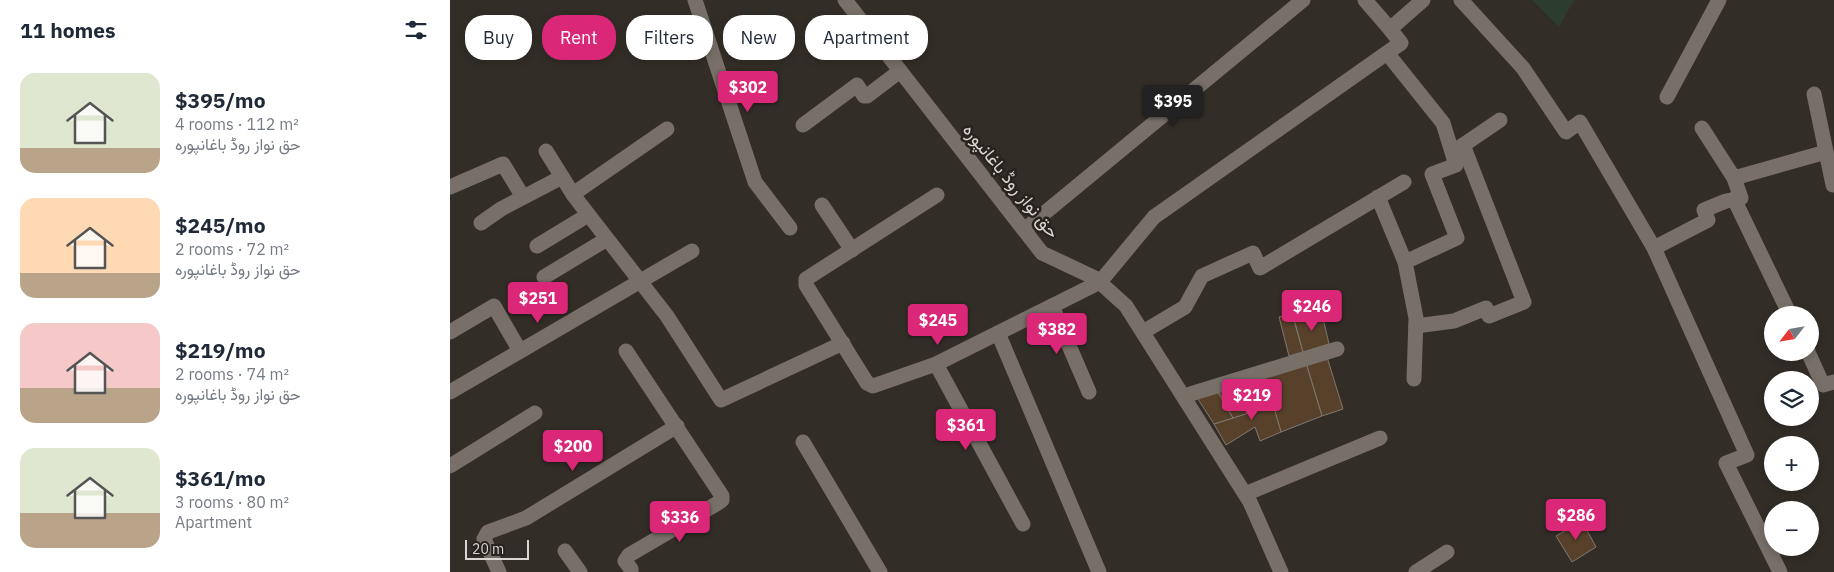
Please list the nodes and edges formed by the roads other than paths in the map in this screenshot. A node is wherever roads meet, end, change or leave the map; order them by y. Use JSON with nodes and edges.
{"nodes":[{"id":1,"x":695,"y":0,"type":"edge"},
{"id":2,"x":845,"y":0,"type":"edge"},
{"id":3,"x":1303,"y":0,"type":"edge"},
{"id":4,"x":1365,"y":0,"type":"edge"},
{"id":5,"x":1423,"y":0,"type":"edge"},
{"id":6,"x":1461,"y":0,"type":"edge"},
{"id":7,"x":1719,"y":0,"type":"edge"},
{"id":8,"x":1390,"y":29,"type":"junction"},
{"id":9,"x":1387,"y":53,"type":"junction"},
{"id":10,"x":900,"y":71,"type":"junction"},
{"id":11,"x":1814,"y":94,"type":"dead end"},
{"id":12,"x":1667,"y":97,"type":"dead end"},
{"id":13,"x":1500,"y":120,"type":"dead end"},
{"id":14,"x":803,"y":125,"type":"dead end"},
{"id":15,"x":1702,"y":128,"type":"dead end"},
{"id":16,"x":666,"y":129,"type":"dead end"},
{"id":17,"x":1458,"y":149,"type":"junction"},
{"id":18,"x":546,"y":150,"type":"dead end"},
{"id":19,"x":1826,"y":152,"type":"junction"},
{"id":20,"x":562,"y":177,"type":"junction"},
{"id":21,"x":1734,"y":178,"type":"junction"},
{"id":22,"x":1404,"y":182,"type":"dead end"},
{"id":23,"x":1834,"y":185,"type":"edge"},
{"id":24,"x":450,"y":187,"type":"edge"},
{"id":25,"x":573,"y":194,"type":"junction"},
{"id":26,"x":937,"y":195,"type":"dead end"},
{"id":27,"x":523,"y":197,"type":"junction"},
{"id":28,"x":1378,"y":198,"type":"junction"},
{"id":29,"x":1734,"y":199,"type":"junction"},
{"id":30,"x":822,"y":205,"type":"dead end"},
{"id":31,"x":588,"y":215,"type":"junction"},
{"id":32,"x":481,"y":223,"type":"dead end"},
{"id":33,"x":790,"y":228,"type":"dead end"},
{"id":34,"x":1024,"y":230,"type":"junction"},
{"id":35,"x":607,"y":239,"type":"junction"},
{"id":36,"x":537,"y":246,"type":"dead end"},
{"id":37,"x":1654,"y":248,"type":"junction"},
{"id":38,"x":852,"y":250,"type":"junction"},
{"id":39,"x":692,"y":251,"type":"dead end"},
{"id":40,"x":1404,"y":262,"type":"junction"},
{"id":41,"x":544,"y":277,"type":"dead end"},
{"id":42,"x":641,"y":282,"type":"junction"},
{"id":43,"x":1100,"y":282,"type":"junction"},
{"id":44,"x":1052,"y":306,"type":"junction"},
{"id":45,"x":1786,"y":306,"type":"edge"},
{"id":46,"x":1416,"y":326,"type":"junction"},
{"id":47,"x":450,"y":332,"type":"edge"},
{"id":48,"x":1143,"y":332,"type":"junction"},
{"id":49,"x":998,"y":333,"type":"junction"},
{"id":50,"x":843,"y":343,"type":"junction"},
{"id":51,"x":1338,"y":350,"type":"dead end"},
{"id":52,"x":520,"y":351,"type":"junction"},
{"id":53,"x":626,"y":351,"type":"dead end"},
{"id":54,"x":1812,"y":361,"type":"edge"},
{"id":55,"x":936,"y":364,"type":"junction"},
{"id":56,"x":1414,"y":379,"type":"dead end"},
{"id":57,"x":1834,"y":382,"type":"edge"},
{"id":58,"x":450,"y":392,"type":"edge"},
{"id":59,"x":1089,"y":392,"type":"dead end"},
{"id":60,"x":1184,"y":396,"type":"junction"},
{"id":61,"x":535,"y":413,"type":"dead end"},
{"id":62,"x":677,"y":426,"type":"junction"},
{"id":63,"x":1380,"y":438,"type":"dead end"},
{"id":64,"x":804,"y":442,"type":"dead end"},
{"id":65,"x":450,"y":466,"type":"edge"},
{"id":66,"x":1245,"y":494,"type":"junction"},
{"id":67,"x":1024,"y":524,"type":"dead end"},
{"id":68,"x":565,"y":551,"type":"dead end"},
{"id":69,"x":1447,"y":552,"type":"dead end"},
{"id":70,"x":499,"y":572,"type":"edge"},
{"id":71,"x":580,"y":572,"type":"edge"},
{"id":72,"x":631,"y":572,"type":"edge"},
{"id":73,"x":880,"y":572,"type":"edge"},
{"id":74,"x":1099,"y":572,"type":"edge"},
{"id":75,"x":1281,"y":572,"type":"edge"},
{"id":76,"x":1416,"y":572,"type":"edge"},
{"id":77,"x":1780,"y":572,"type":"edge"}],
"edges":[{"from":1,"to":33,"type":"street"},
{"from":2,"to":10,"type":"street","name":"حق نواز روڈ باغانپورہ"},
{"from":3,"to":34,"type":"street"},
{"from":4,"to":8,"type":"street"},
{"from":5,"to":8,"type":"street"},
{"from":6,"to":37,"type":"street"},
{"from":7,"to":12,"type":"street"},
{"from":8,"to":9,"type":"street"},
{"from":9,"to":17,"type":"street"},
{"from":9,"to":43,"type":"street"},
{"from":10,"to":14,"type":"street"},
{"from":10,"to":34,"type":"street","name":"حق نواز روڈ باغانپورہ"},
{"from":11,"to":19,"type":"street"},
{"from":13,"to":17,"type":"street"},
{"from":15,"to":21,"type":"street"},
{"from":16,"to":25,"type":"street"},
{"from":17,"to":40,"type":"street"},
{"from":17,"to":46,"type":"street"},
{"from":18,"to":20,"type":"street"},
{"from":19,"to":21,"type":"street"},
{"from":19,"to":23,"type":"street"},
{"from":20,"to":25,"type":"street"},
{"from":20,"to":27,"type":"street"},
{"from":21,"to":29,"type":"street"},
{"from":22,"to":28,"type":"street"},
{"from":24,"to":27,"type":"street"},
{"from":25,"to":31,"type":"street"},
{"from":26,"to":38,"type":"street"},
{"from":27,"to":32,"type":"street"},
{"from":28,"to":40,"type":"street"},
{"from":28,"to":48,"type":"street"},
{"from":29,"to":37,"type":"street"},
{"from":29,"to":45,"type":"street"},
{"from":30,"to":38,"type":"street"},
{"from":31,"to":35,"type":"street"},
{"from":31,"to":36,"type":"street"},
{"from":34,"to":43,"type":"street","name":"حق نواز روڈ باغانپورہ"},
{"from":35,"to":41,"type":"street"},
{"from":35,"to":42,"type":"street"},
{"from":37,"to":77,"type":"street"},
{"from":38,"to":50,"type":"street"},
{"from":39,"to":42,"type":"street"},
{"from":40,"to":46,"type":"street"},
{"from":42,"to":50,"type":"street"},
{"from":42,"to":52,"type":"street"},
{"from":43,"to":44,"type":"street"},
{"from":43,"to":48,"type":"street","name":"حق نواز روڈ باغانپورہ"},
{"from":44,"to":49,"type":"street"},
{"from":44,"to":59,"type":"street"},
{"from":46,"to":56,"type":"street"},
{"from":47,"to":52,"type":"street"},
{"from":48,"to":60,"type":"street","name":"حق نواز روڈ باغانپورہ"},
{"from":49,"to":55,"type":"street"},
{"from":49,"to":74,"type":"street"},
{"from":50,"to":55,"type":"street"},
{"from":51,"to":60,"type":"street"},
{"from":52,"to":58,"type":"street"},
{"from":53,"to":62,"type":"street"},
{"from":54,"to":57,"type":"street"},
{"from":55,"to":67,"type":"street"},
{"from":60,"to":66,"type":"street","name":"حق نواز روڈ باغانپورہ"},
{"from":61,"to":65,"type":"street"},
{"from":62,"to":70,"type":"street"},
{"from":62,"to":72,"type":"street"},
{"from":63,"to":66,"type":"street"},
{"from":64,"to":73,"type":"street"},
{"from":66,"to":75,"type":"street","name":"حق نواز روڈ باغانپورہ"},
{"from":68,"to":71,"type":"street"},
{"from":69,"to":76,"type":"street"}]}
